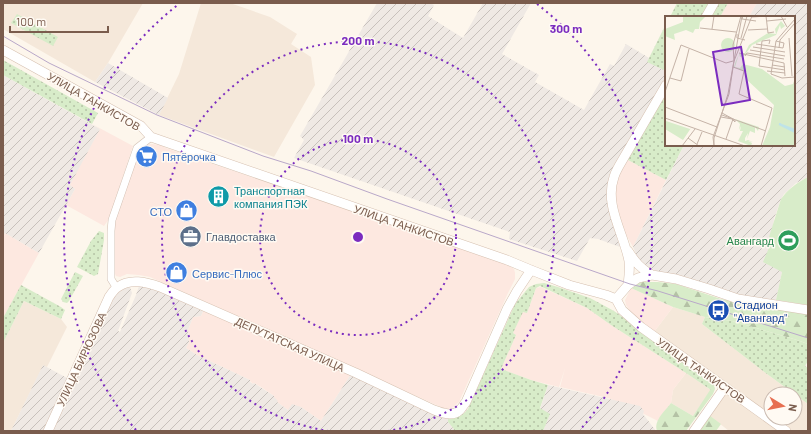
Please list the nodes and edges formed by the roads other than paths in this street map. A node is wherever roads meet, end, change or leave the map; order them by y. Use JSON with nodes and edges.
{"nodes":[{"id":1,"x":714,"y":3,"type":"edge"},
{"id":2,"x":707,"y":16,"type":"edge"},
{"id":3,"x":3,"y":50,"type":"edge"},
{"id":4,"x":665,"y":87,"type":"edge"},
{"id":5,"x":151,"y":138,"type":"junction"},
{"id":6,"x":625,"y":247,"type":"junction"},
{"id":7,"x":531,"y":270,"type":"junction"},
{"id":8,"x":652,"y":275,"type":"junction"},
{"id":9,"x":628,"y":285,"type":"junction"},
{"id":10,"x":116,"y":287,"type":"junction"},
{"id":11,"x":616,"y":299,"type":"junction"},
{"id":12,"x":808,"y":310,"type":"edge"},
{"id":13,"x":724,"y":387,"type":"junction"},
{"id":14,"x":48,"y":431,"type":"edge"},
{"id":15,"x":694,"y":431,"type":"edge"},
{"id":16,"x":786,"y":431,"type":"edge"}],
"edges":[{"from":1,"to":2,"type":"main road"},
{"from":3,"to":5,"type":"main road","name":"УЛИЦА ТАНКИСТОВ"},
{"from":4,"to":6,"type":"main road"},
{"from":5,"to":7,"type":"main road","name":"УЛИЦА ТАНКИСТОВ"},
{"from":5,"to":10,"type":"street"},
{"from":6,"to":8,"type":"main road"},
{"from":6,"to":9,"type":"main road"},
{"from":7,"to":10,"type":"main road","name":"ДЕПУТАТСКАЯ УЛИЦА"},
{"from":7,"to":11,"type":"main road","name":"УЛИЦА ТАНКИСТОВ"},
{"from":8,"to":9,"type":"main road"},
{"from":8,"to":12,"type":"main road"},
{"from":9,"to":11,"type":"main road"},
{"from":10,"to":14,"type":"main road","name":"УЛИЦА БИРЮЗОВА"},
{"from":11,"to":13,"type":"main road","name":"УЛИЦА ТАНКИСТОВ"},
{"from":13,"to":15,"type":"main road"},
{"from":13,"to":16,"type":"main road","name":"УЛИЦА ТАНКИСТОВ"}]}
